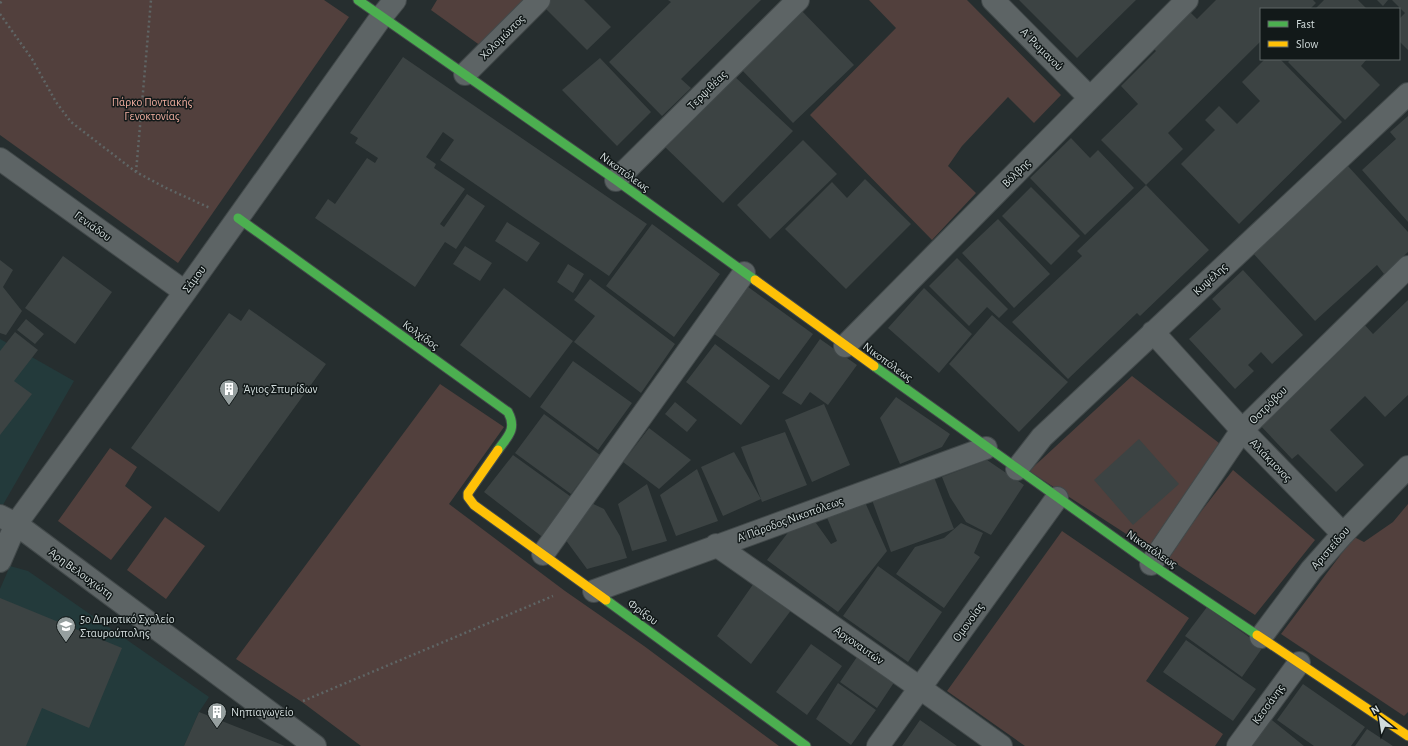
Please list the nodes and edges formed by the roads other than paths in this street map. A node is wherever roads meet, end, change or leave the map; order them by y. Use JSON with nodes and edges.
{"nodes":[{"id":1,"x":358,"y":0,"type":"edge"},
{"id":2,"x":539,"y":0,"type":"edge"},
{"id":3,"x":798,"y":0,"type":"edge"},
{"id":4,"x":993,"y":0,"type":"edge"},
{"id":5,"x":1187,"y":0,"type":"edge"},
{"id":6,"x":388,"y":8,"type":"edge"},
{"id":7,"x":465,"y":74,"type":"junction"},
{"id":8,"x":1408,"y":94,"type":"edge"},
{"id":9,"x":1090,"y":98,"type":"junction"},
{"id":10,"x":0,"y":159,"type":"edge"},
{"id":11,"x":616,"y":180,"type":"junction"},
{"id":12,"x":238,"y":218,"type":"junction"},
{"id":13,"x":1408,"y":267,"type":"edge"},
{"id":14,"x":744,"y":273,"type":"junction"},
{"id":15,"x":185,"y":292,"type":"junction"},
{"id":16,"x":1153,"y":332,"type":"junction"},
{"id":17,"x":845,"y":346,"type":"junction"},
{"id":18,"x":1242,"y":430,"type":"junction"},
{"id":19,"x":986,"y":448,"type":"junction"},
{"id":20,"x":1408,"y":467,"type":"edge"},
{"id":21,"x":1017,"y":470,"type":"junction"},
{"id":22,"x":468,"y":497,"type":"joint"},
{"id":23,"x":1057,"y":498,"type":"junction"},
{"id":24,"x":8,"y":520,"type":"edge"},
{"id":25,"x":1343,"y":534,"type":"junction"},
{"id":26,"x":716,"y":546,"type":"junction"},
{"id":27,"x":543,"y":554,"type":"junction"},
{"id":28,"x":0,"y":561,"type":"edge"},
{"id":29,"x":1151,"y":564,"type":"junction"},
{"id":30,"x":594,"y":590,"type":"junction"},
{"id":31,"x":1261,"y":637,"type":"junction"},
{"id":32,"x":1299,"y":662,"type":"junction"},
{"id":33,"x":920,"y":688,"type":"junction"},
{"id":34,"x":1407,"y":732,"type":"edge"},
{"id":35,"x":315,"y":746,"type":"edge"},
{"id":36,"x":806,"y":746,"type":"edge"},
{"id":37,"x":878,"y":746,"type":"edge"},
{"id":38,"x":1001,"y":746,"type":"edge"},
{"id":39,"x":1238,"y":746,"type":"edge"}],
"edges":[{"from":1,"to":6,"type":"street","name":"Νικοπόλεως"},
{"from":2,"to":7,"type":"street","name":"Χολομώντος"},
{"from":3,"to":11,"type":"street","name":"Τερψιθέας"},
{"from":4,"to":9,"type":"street","name":"Α΄ Ρωμανού"},
{"from":5,"to":9,"type":"street","name":"Βόλβης"},
{"from":6,"to":7,"type":"street","name":"Νικοπόλεως"},
{"from":6,"to":12,"type":"street","name":"Σάμου"},
{"from":7,"to":11,"type":"street","name":"Νικοπόλεως"},
{"from":8,"to":16,"type":"street","name":"Κυψέλης"},
{"from":9,"to":17,"type":"street","name":"Βόλβης"},
{"from":10,"to":15,"type":"street","name":"Γενιάδου"},
{"from":11,"to":14,"type":"street","name":"Νικοπόλεως"},
{"from":12,"to":15,"type":"street","name":"Σάμου"},
{"from":12,"to":22,"type":"street","name":"Κολχίδος"},
{"from":13,"to":18,"type":"street","name":"Οστρόβου"},
{"from":14,"to":17,"type":"street","name":"Νικοπόλεως"},
{"from":14,"to":27,"type":"street"},
{"from":15,"to":24,"type":"street","name":"Σάμου"},
{"from":16,"to":18,"type":"street","name":"Αλιάκμονος"},
{"from":16,"to":21,"type":"street","name":"Κυψέλης"},
{"from":17,"to":19,"type":"street","name":"Νικοπόλεως"},
{"from":18,"to":25,"type":"street","name":"Αλιάκμονος"},
{"from":18,"to":29,"type":"street","name":"Οστρόβου"},
{"from":19,"to":21,"type":"street","name":"Νικοπόλεως"},
{"from":19,"to":26,"type":"street","name":"Α' Πάροδος Νικοπόλεως"},
{"from":20,"to":25,"type":"street","name":"Αριστείδου"},
{"from":21,"to":23,"type":"street","name":"Νικοπόλεως"},
{"from":22,"to":27,"type":"street","name":"Φρίξου"},
{"from":23,"to":29,"type":"street","name":"Νικοπόλεως"},
{"from":23,"to":33,"type":"street","name":"Ομονοίας"},
{"from":24,"to":28,"type":"street","name":"Σάμου"},
{"from":24,"to":35,"type":"street","name":"Άρη Βελουχιώτη"},
{"from":25,"to":31,"type":"street","name":"Αριστείδου"},
{"from":26,"to":30,"type":"street","name":"Α' Πάροδος Νικοπόλεως"},
{"from":26,"to":33,"type":"street","name":"Αργοναυτών"},
{"from":27,"to":30,"type":"street","name":"Φρίξου"},
{"from":29,"to":31,"type":"street","name":"Νικοπόλεως"},
{"from":30,"to":36,"type":"street","name":"Φρίξου"},
{"from":31,"to":32,"type":"street","name":"Νικοπόλεως"},
{"from":32,"to":34,"type":"street","name":"Νικοπόλεως"},
{"from":32,"to":39,"type":"street","name":"Κεσσάνης"},
{"from":33,"to":37,"type":"street","name":"Ομονοίας"},
{"from":33,"to":38,"type":"street","name":"Αργοναυτών"}]}
